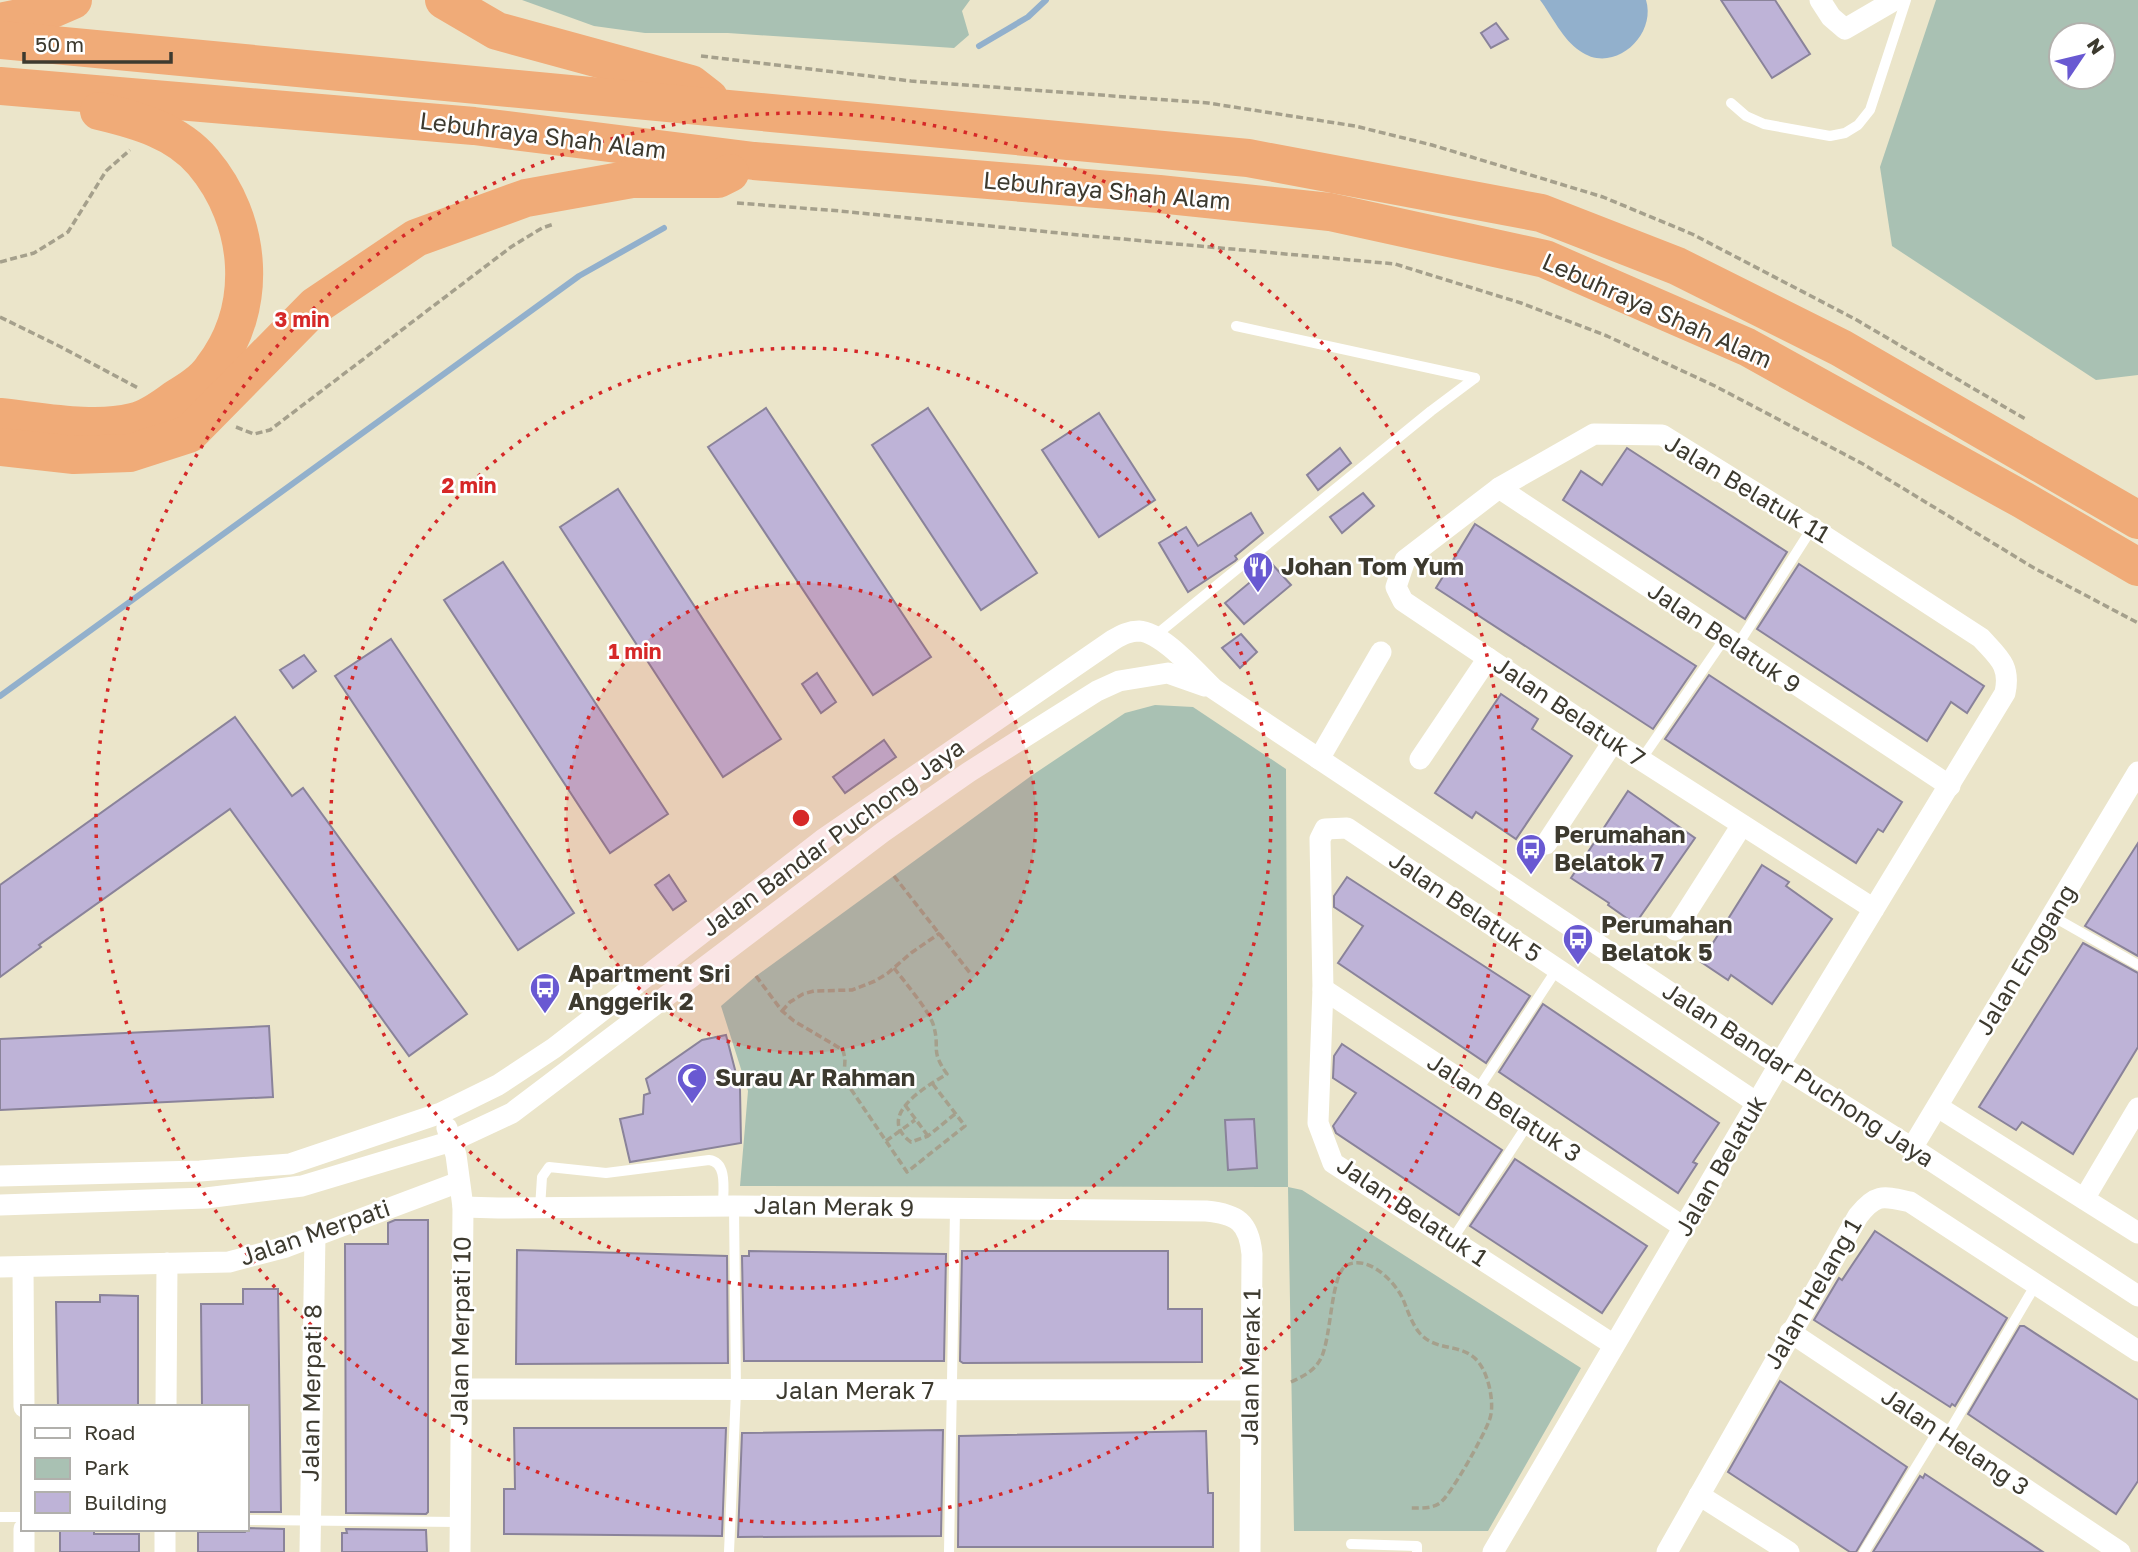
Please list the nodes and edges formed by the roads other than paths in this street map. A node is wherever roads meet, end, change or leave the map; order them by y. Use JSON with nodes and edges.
{"nodes":[{"id":1,"x":73,"y":0,"type":"edge"},
{"id":2,"x":444,"y":0,"type":"edge"},
{"id":3,"x":1820,"y":0,"type":"edge"},
{"id":4,"x":1895,"y":0,"type":"edge"},
{"id":5,"x":1906,"y":0,"type":"edge"},
{"id":6,"x":0,"y":22,"type":"edge"},
{"id":7,"x":0,"y":40,"type":"edge"},
{"id":8,"x":0,"y":86,"type":"edge"},
{"id":9,"x":50,"y":91,"type":"junction"},
{"id":10,"x":1731,"y":103,"type":"dead end"},
{"id":11,"x":722,"y":108,"type":"junction"},
{"id":12,"x":754,"y":161,"type":"junction"},
{"id":13,"x":1236,"y":326,"type":"dead end"},
{"id":14,"x":0,"y":417,"type":"edge"},
{"id":15,"x":0,"y":447,"type":"edge"},
{"id":16,"x":1499,"y":488,"type":"junction"},
{"id":17,"x":2138,"y":520,"type":"edge"},
{"id":18,"x":1812,"y":528,"type":"junction"},
{"id":19,"x":2138,"y":567,"type":"edge"},
{"id":20,"x":1156,"y":635,"type":"junction"},
{"id":21,"x":1981,"y":638,"type":"joint"},
{"id":22,"x":1731,"y":642,"type":"junction"},
{"id":23,"x":1381,"y":652,"type":"dead end"},
{"id":24,"x":1488,"y":658,"type":"junction"},
{"id":25,"x":1214,"y":689,"type":"junction"},
{"id":26,"x":1613,"y":742,"type":"junction"},
{"id":27,"x":1420,"y":758,"type":"dead end"},
{"id":28,"x":1319,"y":759,"type":"junction"},
{"id":29,"x":1641,"y":760,"type":"junction"},
{"id":30,"x":2138,"y":772,"type":"edge"},
{"id":31,"x":1950,"y":786,"type":"junction"},
{"id":32,"x":1742,"y":825,"type":"junction"},
{"id":33,"x":1347,"y":828,"type":"joint"},
{"id":34,"x":1546,"y":844,"type":"dead end"},
{"id":35,"x":1874,"y":909,"type":"junction"},
{"id":36,"x":2052,"y":916,"type":"junction"},
{"id":37,"x":1675,"y":930,"type":"dead end"},
{"id":38,"x":2138,"y":965,"type":"edge"},
{"id":39,"x":1557,"y":969,"type":"junction"},
{"id":40,"x":1323,"y":989,"type":"junction"},
{"id":41,"x":1779,"y":1065,"type":"junction"},
{"id":42,"x":1478,"y":1091,"type":"junction"},
{"id":43,"x":1757,"y":1103,"type":"junction"},
{"id":44,"x":1938,"y":1107,"type":"junction"},
{"id":45,"x":2138,"y":1108,"type":"edge"},
{"id":46,"x":441,"y":1113,"type":"junction"},
{"id":47,"x":1528,"y":1124,"type":"junction"},
{"id":48,"x":452,"y":1141,"type":"junction"},
{"id":49,"x":1912,"y":1148,"type":"junction"},
{"id":50,"x":0,"y":1176,"type":"edge"},
{"id":51,"x":459,"y":1182,"type":"junction"},
{"id":52,"x":2084,"y":1199,"type":"junction"},
{"id":53,"x":0,"y":1205,"type":"edge"},
{"id":54,"x":729,"y":1206,"type":"junction"},
{"id":55,"x":463,"y":1207,"type":"junction"},
{"id":56,"x":540,"y":1208,"type":"junction"},
{"id":57,"x":955,"y":1210,"type":"junction"},
{"id":58,"x":1206,"y":1211,"type":"joint"},
{"id":59,"x":1685,"y":1227,"type":"junction"},
{"id":60,"x":2138,"y":1233,"type":"edge"},
{"id":61,"x":315,"y":1234,"type":"junction"},
{"id":62,"x":1452,"y":1240,"type":"junction"},
{"id":63,"x":167,"y":1263,"type":"junction"},
{"id":64,"x":0,"y":1267,"type":"edge"},
{"id":65,"x":23,"y":1267,"type":"junction"},
{"id":66,"x":2036,"y":1284,"type":"junction"},
{"id":67,"x":2138,"y":1296,"type":"edge"},
{"id":68,"x":1790,"y":1332,"type":"junction"},
{"id":69,"x":1614,"y":1345,"type":"junction"},
{"id":70,"x":2138,"y":1351,"type":"edge"},
{"id":71,"x":460,"y":1390,"type":"junction"},
{"id":72,"x":952,"y":1390,"type":"junction"},
{"id":73,"x":1251,"y":1390,"type":"junction"},
{"id":74,"x":736,"y":1391,"type":"junction"},
{"id":75,"x":24,"y":1405,"type":"edge"},
{"id":76,"x":166,"y":1405,"type":"edge"},
{"id":77,"x":1942,"y":1434,"type":"junction"},
{"id":78,"x":1699,"y":1495,"type":"junction"},
{"id":79,"x":0,"y":1517,"type":"edge"},
{"id":80,"x":21,"y":1517,"type":"edge"},
{"id":81,"x":248,"y":1520,"type":"edge"},
{"id":82,"x":310,"y":1520,"type":"junction"},
{"id":83,"x":459,"y":1522,"type":"junction"},
{"id":84,"x":24,"y":1531,"type":"edge"},
{"id":85,"x":165,"y":1531,"type":"edge"},
{"id":86,"x":1351,"y":1544,"type":"dead end"},
{"id":87,"x":24,"y":1552,"type":"edge"},
{"id":88,"x":165,"y":1552,"type":"edge"},
{"id":89,"x":310,"y":1552,"type":"edge"},
{"id":90,"x":460,"y":1552,"type":"edge"},
{"id":91,"x":729,"y":1552,"type":"edge"},
{"id":92,"x":949,"y":1552,"type":"edge"},
{"id":93,"x":1250,"y":1552,"type":"edge"},
{"id":94,"x":1417,"y":1552,"type":"edge"},
{"id":95,"x":1493,"y":1552,"type":"edge"},
{"id":96,"x":1667,"y":1552,"type":"edge"},
{"id":97,"x":1789,"y":1552,"type":"edge"},
{"id":98,"x":1864,"y":1552,"type":"edge"},
{"id":99,"x":2120,"y":1552,"type":"edge"}],
"edges":[{"from":1,"to":6,"type":"highway"},
{"from":2,"to":11,"type":"highway"},
{"from":3,"to":4,"type":"street"},
{"from":5,"to":10,"type":"lane"},
{"from":7,"to":11,"type":"highway","name":"Lebuhraya Shah Alam"},
{"from":8,"to":9,"type":"highway","name":"Lebuhraya Shah Alam"},
{"from":9,"to":12,"type":"highway","name":"Lebuhraya Shah Alam"},
{"from":9,"to":14,"type":"highway"},
{"from":11,"to":17,"type":"highway","name":"Lebuhraya Shah Alam"},
{"from":12,"to":15,"type":"highway"},
{"from":12,"to":19,"type":"highway","name":"Lebuhraya Shah Alam"},
{"from":13,"to":20,"type":"lane"},
{"from":16,"to":18,"type":"street","name":"Jalan Belatuk 11"},
{"from":16,"to":22,"type":"street","name":"Jalan Belatuk 9"},
{"from":16,"to":24,"type":"street","name":"Jalan Belatuk 7"},
{"from":18,"to":21,"type":"street","name":"Jalan Belatuk 11"},
{"from":18,"to":22,"type":"lane"},
{"from":20,"to":25,"type":"street","name":"Jalan Bandar Puchong Jaya"},
{"from":20,"to":46,"type":"street","name":"Jalan Bandar Puchong Jaya"},
{"from":21,"to":31,"type":"street","name":"Jalan Belatuk"},
{"from":22,"to":29,"type":"lane"},
{"from":22,"to":31,"type":"street","name":"Jalan Belatuk 9"},
{"from":23,"to":28,"type":"street"},
{"from":24,"to":26,"type":"street","name":"Jalan Belatuk 7"},
{"from":24,"to":27,"type":"street"},
{"from":25,"to":28,"type":"street","name":"Jalan Bandar Puchong Jaya"},
{"from":25,"to":48,"type":"street","name":"Jalan Bandar Puchong Jaya"},
{"from":26,"to":29,"type":"street","name":"Jalan Belatuk 7"},
{"from":26,"to":34,"type":"street"},
{"from":28,"to":41,"type":"street","name":"Jalan Bandar Puchong Jaya"},
{"from":29,"to":32,"type":"street","name":"Jalan Belatuk 7"},
{"from":30,"to":36,"type":"street","name":"Jalan Enggang"},
{"from":31,"to":35,"type":"street","name":"Jalan Belatuk"},
{"from":32,"to":35,"type":"street","name":"Jalan Belatuk 7"},
{"from":32,"to":37,"type":"street"},
{"from":33,"to":39,"type":"street","name":"Jalan Belatuk 5"},
{"from":33,"to":40,"type":"street","name":"Jalan Belatuk 1"},
{"from":35,"to":41,"type":"street","name":"Jalan Belatuk"},
{"from":36,"to":38,"type":"lane"},
{"from":36,"to":44,"type":"street","name":"Jalan Enggang"},
{"from":39,"to":42,"type":"lane"},
{"from":39,"to":43,"type":"street","name":"Jalan Belatuk 5"},
{"from":40,"to":42,"type":"street","name":"Jalan Belatuk 3"},
{"from":40,"to":62,"type":"street","name":"Jalan Belatuk 1"},
{"from":41,"to":43,"type":"street","name":"Jalan Belatuk"},
{"from":41,"to":49,"type":"street","name":"Jalan Bandar Puchong Jaya"},
{"from":42,"to":47,"type":"street","name":"Jalan Belatuk 3"},
{"from":43,"to":59,"type":"street","name":"Jalan Belatuk"},
{"from":44,"to":49,"type":"street","name":"Jalan Enggang"},
{"from":44,"to":52,"type":"street"},
{"from":45,"to":52,"type":"street"},
{"from":46,"to":48,"type":"street","name":"Jalan Merpati 10"},
{"from":46,"to":50,"type":"street","name":"Jalan Bandar Puchong Jaya"},
{"from":47,"to":59,"type":"street","name":"Jalan Belatuk 3"},
{"from":47,"to":62,"type":"lane"},
{"from":48,"to":51,"type":"street","name":"Jalan Merpati 10"},
{"from":48,"to":53,"type":"street","name":"Jalan Bandar Puchong Jaya"},
{"from":49,"to":67,"type":"street","name":"Jalan Bandar Puchong Jaya"},
{"from":51,"to":55,"type":"street","name":"Jalan Merpati 10"},
{"from":51,"to":61,"type":"street","name":"Jalan Merpati"},
{"from":52,"to":60,"type":"street"},
{"from":54,"to":56,"type":"street","name":"Jalan Merak 9"},
{"from":54,"to":56,"type":"lane"},
{"from":54,"to":57,"type":"street","name":"Jalan Merak 9"},
{"from":54,"to":74,"type":"lane"},
{"from":55,"to":56,"type":"street","name":"Jalan Merak 9"},
{"from":55,"to":71,"type":"street","name":"Jalan Merpati 10"},
{"from":57,"to":58,"type":"street","name":"Jalan Merak 9"},
{"from":57,"to":72,"type":"lane"},
{"from":58,"to":73,"type":"street","name":"Jalan Merak 1"},
{"from":59,"to":69,"type":"street","name":"Jalan Belatuk"},
{"from":61,"to":63,"type":"street","name":"Jalan Merpati"},
{"from":61,"to":82,"type":"street","name":"Jalan Merpati 8"},
{"from":62,"to":69,"type":"street","name":"Jalan Belatuk 1"},
{"from":63,"to":65,"type":"street","name":"Jalan Merpati"},
{"from":63,"to":76,"type":"street"},
{"from":64,"to":65,"type":"street","name":"Jalan Merpati"},
{"from":65,"to":75,"type":"street"},
{"from":66,"to":68,"type":"street","name":"Jalan Helang 1"},
{"from":66,"to":70,"type":"street","name":"Jalan Helang 1"},
{"from":66,"to":77,"type":"lane"},
{"from":68,"to":77,"type":"street","name":"Jalan Helang 3"},
{"from":68,"to":78,"type":"street","name":"Jalan Helang 1"},
{"from":69,"to":95,"type":"street","name":"Jalan Belatuk"},
{"from":71,"to":74,"type":"street","name":"Jalan Merak 7"},
{"from":71,"to":83,"type":"street","name":"Jalan Merpati 10"},
{"from":72,"to":73,"type":"street","name":"Jalan Merak 7"},
{"from":72,"to":74,"type":"street","name":"Jalan Merak 7"},
{"from":72,"to":92,"type":"lane"},
{"from":73,"to":93,"type":"street","name":"Jalan Merak 1"},
{"from":74,"to":91,"type":"lane"},
{"from":77,"to":98,"type":"lane"},
{"from":77,"to":99,"type":"street","name":"Jalan Helang 3"},
{"from":78,"to":96,"type":"street","name":"Jalan Helang 1"},
{"from":78,"to":97,"type":"street"},
{"from":79,"to":80,"type":"lane"},
{"from":81,"to":82,"type":"lane"},
{"from":82,"to":83,"type":"lane"},
{"from":82,"to":89,"type":"street","name":"Jalan Merpati 8"},
{"from":83,"to":90,"type":"street","name":"Jalan Merpati 10"},
{"from":84,"to":87,"type":"street"},
{"from":85,"to":88,"type":"street"},
{"from":86,"to":94,"type":"lane"}]}
